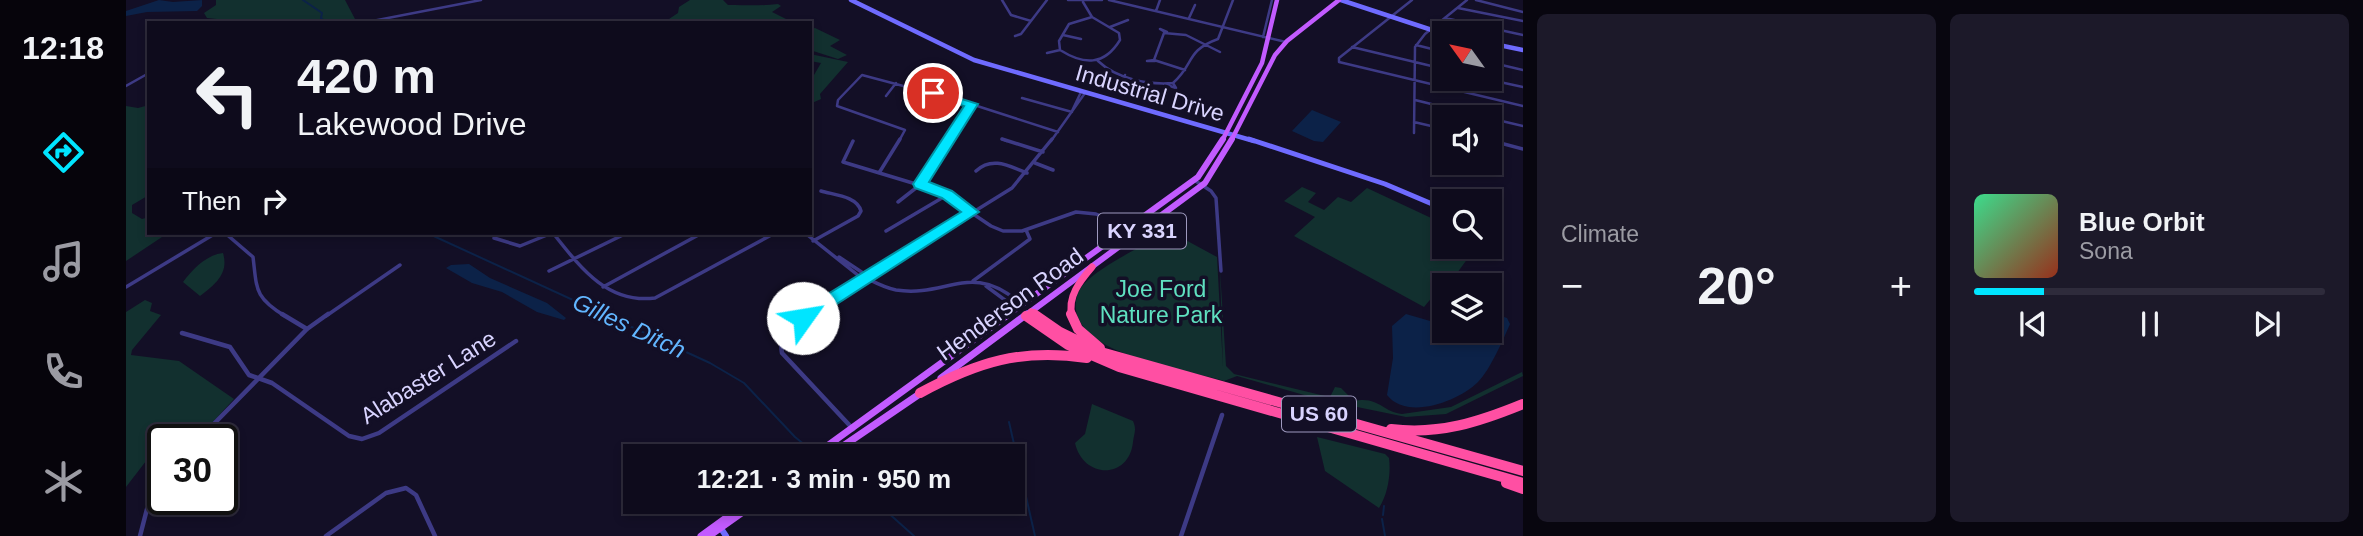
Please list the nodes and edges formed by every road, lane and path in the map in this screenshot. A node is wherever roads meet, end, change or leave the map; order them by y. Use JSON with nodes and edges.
{"nodes":[{"id":1,"x":481,"y":0,"type":"edge"},
{"id":2,"x":851,"y":0,"type":"edge"},
{"id":3,"x":1002,"y":0,"type":"edge"},
{"id":4,"x":1047,"y":0,"type":"edge"},
{"id":5,"x":1068,"y":0,"type":"edge"},
{"id":6,"x":1097,"y":0,"type":"edge"},
{"id":7,"x":1102,"y":0,"type":"edge"},
{"id":8,"x":1109,"y":0,"type":"edge"},
{"id":9,"x":1160,"y":0,"type":"edge"},
{"id":10,"x":1233,"y":0,"type":"edge"},
{"id":11,"x":1340,"y":0,"type":"edge"},
{"id":12,"x":1412,"y":0,"type":"edge"},
{"id":13,"x":1467,"y":0,"type":"edge"},
{"id":14,"x":1476,"y":0,"type":"edge"},
{"id":15,"x":1122,"y":1,"type":"edge"},
{"id":16,"x":1083,"y":2,"type":"junction"},
{"id":17,"x":1274,"y":2,"type":"edge"},
{"id":18,"x":1195,"y":5,"type":"dead end"},
{"id":19,"x":1458,"y":8,"type":"junction"},
{"id":20,"x":1156,"y":11,"type":"junction"},
{"id":21,"x":1523,"y":12,"type":"edge"},
{"id":22,"x":1093,"y":17,"type":"junction"},
{"id":23,"x":1390,"y":17,"type":"junction"},
{"id":24,"x":1445,"y":18,"type":"junction"},
{"id":25,"x":1188,"y":19,"type":"junction"},
{"id":26,"x":1128,"y":20,"type":"dead end"},
{"id":27,"x":373,"y":21,"type":"edge"},
{"id":28,"x":1031,"y":21,"type":"junction"},
{"id":29,"x":1523,"y":22,"type":"edge"},
{"id":30,"x":1109,"y":27,"type":"junction"},
{"id":31,"x":1222,"y":27,"type":"junction"},
{"id":32,"x":1429,"y":31,"type":"junction"},
{"id":33,"x":1432,"y":32,"type":"edge"},
{"id":34,"x":1062,"y":34,"type":"junction"},
{"id":35,"x":1523,"y":35,"type":"edge"},
{"id":36,"x":1015,"y":36,"type":"dead end"},
{"id":37,"x":1266,"y":37,"type":"junction"},
{"id":38,"x":1081,"y":39,"type":"dead end"},
{"id":39,"x":1286,"y":42,"type":"junction"},
{"id":40,"x":1206,"y":43,"type":"junction"},
{"id":41,"x":1416,"y":46,"type":"junction"},
{"id":42,"x":1502,"y":46,"type":"edge"},
{"id":43,"x":1352,"y":47,"type":"junction"},
{"id":44,"x":1432,"y":49,"type":"edge"},
{"id":45,"x":1060,"y":50,"type":"junction"},
{"id":46,"x":1523,"y":50,"type":"edge"},
{"id":47,"x":1220,"y":52,"type":"dead end"},
{"id":48,"x":1047,"y":53,"type":"dead end"},
{"id":49,"x":1098,"y":61,"type":"junction"},
{"id":50,"x":1415,"y":63,"type":"junction"},
{"id":51,"x":1502,"y":65,"type":"edge"},
{"id":52,"x":1432,"y":67,"type":"edge"},
{"id":53,"x":1185,"y":70,"type":"junction"},
{"id":54,"x":1523,"y":70,"type":"edge"},
{"id":55,"x":147,"y":74,"type":"edge"},
{"id":56,"x":1125,"y":75,"type":"junction"},
{"id":57,"x":1415,"y":81,"type":"junction"},
{"id":58,"x":1502,"y":82,"type":"edge"},
{"id":59,"x":896,"y":83,"type":"junction"},
{"id":60,"x":1121,"y":84,"type":"dead end"},
{"id":61,"x":126,"y":86,"type":"edge"},
{"id":62,"x":1523,"y":87,"type":"edge"},
{"id":63,"x":1083,"y":92,"type":"junction"},
{"id":64,"x":933,"y":93,"type":"junction"},
{"id":65,"x":886,"y":96,"type":"dead end"},
{"id":66,"x":1021,"y":98,"type":"dead end"},
{"id":67,"x":1415,"y":100,"type":"junction"},
{"id":68,"x":971,"y":104,"type":"junction"},
{"id":69,"x":1435,"y":105,"type":"edge"},
{"id":70,"x":924,"y":106,"type":"dead end"},
{"id":71,"x":1523,"y":106,"type":"edge"},
{"id":72,"x":1072,"y":112,"type":"junction"},
{"id":73,"x":1502,"y":121,"type":"edge"},
{"id":74,"x":1414,"y":122,"type":"junction"},
{"id":75,"x":1432,"y":126,"type":"edge"},
{"id":76,"x":1523,"y":126,"type":"edge"},
{"id":77,"x":1058,"y":132,"type":"junction"},
{"id":78,"x":1226,"y":132,"type":"junction"},
{"id":79,"x":1414,"y":133,"type":"dead end"},
{"id":80,"x":1234,"y":134,"type":"junction"},
{"id":81,"x":1002,"y":139,"type":"dead end"},
{"id":82,"x":853,"y":141,"type":"dead end"},
{"id":83,"x":1502,"y":143,"type":"edge"},
{"id":84,"x":1523,"y":149,"type":"edge"},
{"id":85,"x":1043,"y":152,"type":"junction"},
{"id":86,"x":1035,"y":163,"type":"junction"},
{"id":87,"x":976,"y":170,"type":"dead end"},
{"id":88,"x":1054,"y":170,"type":"dead end"},
{"id":89,"x":879,"y":173,"type":"junction"},
{"id":90,"x":1027,"y":173,"type":"junction"},
{"id":91,"x":1194,"y":180,"type":"junction"},
{"id":92,"x":920,"y":184,"type":"junction"},
{"id":93,"x":1202,"y":186,"type":"junction"},
{"id":94,"x":821,"y":191,"type":"dead end"},
{"id":95,"x":947,"y":194,"type":"junction"},
{"id":96,"x":898,"y":202,"type":"dead end"},
{"id":97,"x":1432,"y":204,"type":"edge"},
{"id":98,"x":972,"y":212,"type":"junction"},
{"id":99,"x":1130,"y":228,"type":"junction"},
{"id":100,"x":1025,"y":229,"type":"junction"},
{"id":101,"x":886,"y":231,"type":"dead end"},
{"id":102,"x":1141,"y":232,"type":"junction"},
{"id":103,"x":213,"y":235,"type":"edge"},
{"id":104,"x":227,"y":235,"type":"edge"},
{"id":105,"x":549,"y":235,"type":"edge"},
{"id":106,"x":555,"y":235,"type":"edge"},
{"id":107,"x":623,"y":235,"type":"edge"},
{"id":108,"x":698,"y":235,"type":"edge"},
{"id":109,"x":771,"y":235,"type":"edge"},
{"id":110,"x":807,"y":235,"type":"edge"},
{"id":111,"x":494,"y":238,"type":"dead end"},
{"id":112,"x":813,"y":241,"type":"junction"},
{"id":113,"x":574,"y":259,"type":"junction"},
{"id":114,"x":400,"y":265,"type":"dead end"},
{"id":115,"x":1092,"y":267,"type":"junction"},
{"id":116,"x":549,"y":271,"type":"dead end"},
{"id":117,"x":1221,"y":271,"type":"dead end"},
{"id":118,"x":866,"y":278,"type":"junction"},
{"id":119,"x":973,"y":281,"type":"junction"},
{"id":120,"x":126,"y":287,"type":"edge"},
{"id":121,"x":603,"y":288,"type":"junction"},
{"id":122,"x":1019,"y":307,"type":"junction"},
{"id":123,"x":1028,"y":314,"type":"junction"},
{"id":124,"x":307,"y":329,"type":"junction"},
{"id":125,"x":182,"y":333,"type":"dead end"},
{"id":126,"x":516,"y":341,"type":"dead end"},
{"id":127,"x":1117,"y":362,"type":"junction"},
{"id":128,"x":257,"y":378,"type":"junction"},
{"id":129,"x":1231,"y":389,"type":"junction"},
{"id":130,"x":920,"y":393,"type":"junction"},
{"id":131,"x":1523,"y":404,"type":"edge"},
{"id":132,"x":1222,"y":415,"type":"dead end"},
{"id":133,"x":213,"y":424,"type":"edge"},
{"id":134,"x":852,"y":428,"type":"junction"},
{"id":135,"x":859,"y":436,"type":"junction"},
{"id":136,"x":829,"y":444,"type":"edge"},
{"id":137,"x":847,"y":444,"type":"edge"},
{"id":138,"x":1407,"y":450,"type":"junction"},
{"id":139,"x":1523,"y":471,"type":"edge"},
{"id":140,"x":1523,"y":483,"type":"edge"},
{"id":141,"x":1523,"y":489,"type":"edge"},
{"id":142,"x":147,"y":509,"type":"edge"},
{"id":143,"x":734,"y":514,"type":"edge"},
{"id":144,"x":738,"y":514,"type":"edge"},
{"id":145,"x":719,"y":526,"type":"junction"},
{"id":146,"x":140,"y":536,"type":"edge"},
{"id":147,"x":326,"y":536,"type":"edge"},
{"id":148,"x":435,"y":536,"type":"edge"},
{"id":149,"x":701,"y":536,"type":"edge"},
{"id":150,"x":709,"y":536,"type":"edge"},
{"id":151,"x":726,"y":536,"type":"edge"},
{"id":152,"x":1181,"y":536,"type":"edge"}],
"edges":[{"from":1,"to":27,"type":"street"},
{"from":2,"to":63,"type":"street","name":"Industrial Drive"},
{"from":3,"to":28,"type":"street"},
{"from":4,"to":28,"type":"street"},
{"from":5,"to":16,"type":"street"},
{"from":6,"to":7,"type":"street"},
{"from":6,"to":16,"type":"street"},
{"from":8,"to":15,"type":"street"},
{"from":9,"to":20,"type":"street"},
{"from":10,"to":31,"type":"street"},
{"from":11,"to":23,"type":"street"},
{"from":11,"to":39,"type":"main road","name":"Henderson Road"},
{"from":12,"to":23,"type":"street"},
{"from":13,"to":19,"type":"street"},
{"from":14,"to":21,"type":"street"},
{"from":15,"to":20,"type":"street"},
{"from":16,"to":22,"type":"street"},
{"from":17,"to":37,"type":"main road","name":"Henderson Road"},
{"from":18,"to":25,"type":"street"},
{"from":19,"to":24,"type":"street"},
{"from":19,"to":29,"type":"street"},
{"from":20,"to":25,"type":"street"},
{"from":22,"to":30,"type":"street"},
{"from":22,"to":34,"type":"street"},
{"from":23,"to":32,"type":"street"},
{"from":23,"to":43,"type":"street"},
{"from":24,"to":32,"type":"street"},
{"from":24,"to":35,"type":"street"},
{"from":25,"to":31,"type":"street"},
{"from":26,"to":30,"type":"street"},
{"from":28,"to":36,"type":"street"},
{"from":30,"to":49,"type":"street"},
{"from":31,"to":37,"type":"street"},
{"from":31,"to":40,"type":"street"},
{"from":32,"to":33,"type":"street"},
{"from":32,"to":41,"type":"street"},
{"from":34,"to":38,"type":"street"},
{"from":34,"to":45,"type":"street"},
{"from":37,"to":39,"type":"street"},
{"from":37,"to":78,"type":"main road","name":"Henderson Road"},
{"from":39,"to":80,"type":"main road","name":"Henderson Road"},
{"from":40,"to":47,"type":"street"},
{"from":40,"to":53,"type":"street"},
{"from":40,"to":53,"type":"street"},
{"from":41,"to":44,"type":"street"},
{"from":41,"to":50,"type":"street"},
{"from":42,"to":46,"type":"street"},
{"from":43,"to":50,"type":"street"},
{"from":43,"to":57,"type":"street"},
{"from":45,"to":48,"type":"street"},
{"from":45,"to":49,"type":"street"},
{"from":49,"to":56,"type":"street"},
{"from":50,"to":52,"type":"street"},
{"from":50,"to":57,"type":"street"},
{"from":51,"to":54,"type":"street"},
{"from":53,"to":56,"type":"street"},
{"from":55,"to":61,"type":"street"},
{"from":56,"to":60,"type":"street"},
{"from":57,"to":67,"type":"street"},
{"from":57,"to":71,"type":"street"},
{"from":58,"to":62,"type":"street"},
{"from":59,"to":64,"type":"street"},
{"from":59,"to":65,"type":"street"},
{"from":59,"to":89,"type":"street"},
{"from":63,"to":72,"type":"street"},
{"from":63,"to":78,"type":"street","name":"Industrial Drive"},
{"from":64,"to":68,"type":"street"},
{"from":64,"to":70,"type":"street"},
{"from":66,"to":72,"type":"street"},
{"from":67,"to":69,"type":"street"},
{"from":67,"to":74,"type":"street"},
{"from":68,"to":77,"type":"street"},
{"from":68,"to":92,"type":"street"},
{"from":72,"to":77,"type":"street"},
{"from":73,"to":76,"type":"street"},
{"from":74,"to":75,"type":"street"},
{"from":74,"to":79,"type":"street"},
{"from":77,"to":85,"type":"street"},
{"from":78,"to":80,"type":"street","name":"Industrial Drive"},
{"from":78,"to":91,"type":"main road","name":"Henderson Road","number":"KY 331"},
{"from":80,"to":93,"type":"main road","name":"Henderson Road","number":"KY 331"},
{"from":80,"to":97,"type":"street","name":"Industrial Drive"},
{"from":81,"to":85,"type":"street"},
{"from":82,"to":89,"type":"street"},
{"from":83,"to":84,"type":"street"},
{"from":85,"to":86,"type":"street"},
{"from":86,"to":88,"type":"street"},
{"from":86,"to":90,"type":"street"},
{"from":87,"to":90,"type":"street"},
{"from":89,"to":92,"type":"street"},
{"from":90,"to":98,"type":"street"},
{"from":91,"to":93,"type":"street"},
{"from":91,"to":99,"type":"main road","name":"Henderson Road","number":"KY 331"},
{"from":92,"to":95,"type":"street"},
{"from":92,"to":96,"type":"street"},
{"from":93,"to":102,"type":"main road","name":"Henderson Road","number":"KY 331"},
{"from":93,"to":117,"type":"street"},
{"from":94,"to":112,"type":"street"},
{"from":95,"to":98,"type":"street"},
{"from":95,"to":101,"type":"street"},
{"from":98,"to":100,"type":"street"},
{"from":98,"to":118,"type":"street"},
{"from":99,"to":100,"type":"street"},
{"from":99,"to":102,"type":"street"},
{"from":99,"to":122,"type":"main road","name":"Henderson Road","number":"KY 331"},
{"from":100,"to":119,"type":"street"},
{"from":102,"to":115,"type":"main road","name":"Henderson Road","number":"KY 331"},
{"from":103,"to":120,"type":"street"},
{"from":104,"to":124,"type":"street"},
{"from":105,"to":111,"type":"street"},
{"from":106,"to":113,"type":"street"},
{"from":107,"to":113,"type":"street"},
{"from":108,"to":121,"type":"street"},
{"from":109,"to":121,"type":"street"},
{"from":110,"to":112,"type":"street"},
{"from":112,"to":118,"type":"street"},
{"from":113,"to":116,"type":"street"},
{"from":113,"to":121,"type":"street"},
{"from":114,"to":124,"type":"street"},
{"from":115,"to":123,"type":"main road","name":"Henderson Road","number":"KY 331"},
{"from":115,"to":127,"type":"highway"},
{"from":118,"to":119,"type":"street"},
{"from":118,"to":134,"type":"street"},
{"from":119,"to":122,"type":"street"},
{"from":122,"to":123,"type":"main road"},
{"from":122,"to":134,"type":"main road","name":"Henderson Road"},
{"from":123,"to":127,"type":"highway"},
{"from":123,"to":130,"type":"main road","name":"Henderson Road","number":"KY 331"},
{"from":124,"to":128,"type":"street"},
{"from":125,"to":128,"type":"street","name":"Alabaster Lane"},
{"from":126,"to":128,"type":"street","name":"Alabaster Lane"},
{"from":127,"to":129,"type":"highway","number":"US 60"},
{"from":127,"to":130,"type":"highway","number":"US 60"},
{"from":127,"to":138,"type":"highway","number":"US 60"},
{"from":128,"to":133,"type":"street"},
{"from":129,"to":131,"type":"highway"},
{"from":129,"to":139,"type":"highway","number":"US 60"},
{"from":130,"to":135,"type":"main road","name":"Henderson Road","number":"US 60"},
{"from":132,"to":152,"type":"street"},
{"from":134,"to":135,"type":"street"},
{"from":134,"to":136,"type":"main road","name":"Henderson Road"},
{"from":135,"to":137,"type":"main road","name":"Henderson Road","number":"US 60"},
{"from":138,"to":140,"type":"highway","number":"US 60"},
{"from":138,"to":141,"type":"highway"},
{"from":142,"to":146,"type":"street"},
{"from":143,"to":145,"type":"main road"},
{"from":144,"to":145,"type":"main road"},
{"from":145,"to":149,"type":"main road"},
{"from":145,"to":150,"type":"main road"},
{"from":145,"to":151,"type":"street"},
{"from":147,"to":148,"type":"street"}]}
